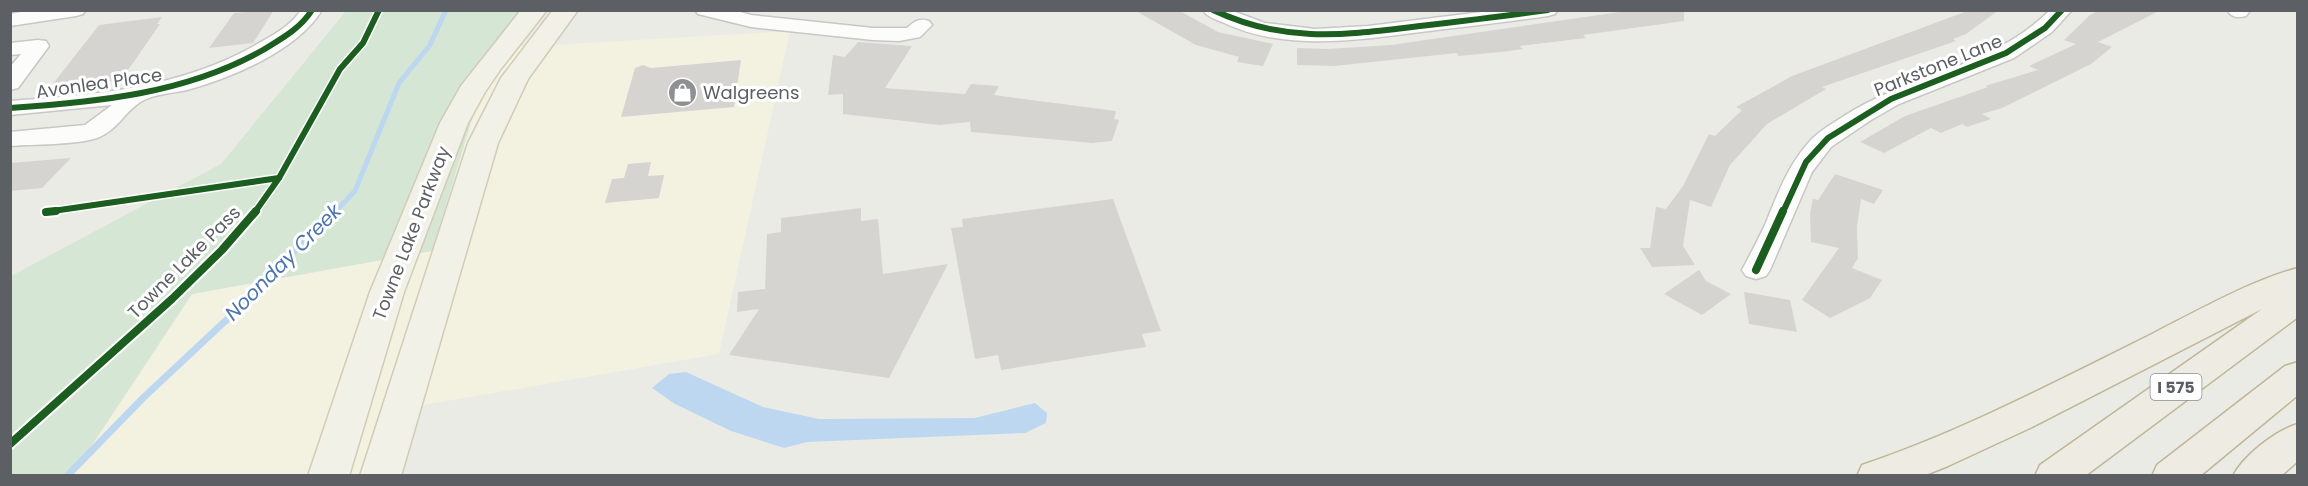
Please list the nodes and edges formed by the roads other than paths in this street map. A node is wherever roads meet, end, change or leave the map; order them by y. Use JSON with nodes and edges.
{"nodes":[{"id":1,"x":76,"y":10,"type":"edge"},
{"id":2,"x":312,"y":10,"type":"edge"},
{"id":3,"x":535,"y":10,"type":"edge"},
{"id":4,"x":566,"y":10,"type":"edge"},
{"id":5,"x":582,"y":10,"type":"edge"},
{"id":6,"x":705,"y":10,"type":"edge"},
{"id":7,"x":782,"y":10,"type":"edge"},
{"id":8,"x":1213,"y":10,"type":"edge"},
{"id":9,"x":1548,"y":10,"type":"edge"},
{"id":10,"x":2062,"y":10,"type":"edge"},
{"id":11,"x":1436,"y":17,"type":"edge"},
{"id":12,"x":10,"y":20,"type":"edge"},
{"id":13,"x":536,"y":48,"type":"junction"},
{"id":14,"x":10,"y":49,"type":"edge"},
{"id":15,"x":11,"y":83,"type":"edge"},
{"id":16,"x":135,"y":95,"type":"junction"},
{"id":17,"x":10,"y":108,"type":"edge"},
{"id":18,"x":10,"y":139,"type":"edge"},
{"id":19,"x":1756,"y":270,"type":"dead end"},
{"id":20,"x":2298,"y":279,"type":"edge"},
{"id":21,"x":2298,"y":300,"type":"edge"},
{"id":22,"x":2298,"y":375,"type":"edge"},
{"id":23,"x":2298,"y":438,"type":"edge"},
{"id":24,"x":328,"y":476,"type":"edge"},
{"id":25,"x":380,"y":476,"type":"edge"},
{"id":26,"x":1876,"y":476,"type":"edge"},
{"id":27,"x":2055,"y":476,"type":"edge"},
{"id":28,"x":2172,"y":476,"type":"edge"},
{"id":29,"x":2253,"y":476,"type":"edge"}],
"edges":[{"from":1,"to":12,"type":"street"},
{"from":2,"to":16,"type":"street","name":"Avonlea Place"},
{"from":3,"to":24,"type":"main road","name":"Towne Lake Parkway"},
{"from":4,"to":13,"type":"main road","name":"Towne Lake Parkway"},
{"from":5,"to":13,"type":"main road"},
{"from":6,"to":7,"type":"street"},
{"from":8,"to":11,"type":"street"},
{"from":9,"to":11,"type":"street"},
{"from":10,"to":19,"type":"street","name":"Parkstone Lane"},
{"from":13,"to":25,"type":"main road","name":"Towne Lake Parkway"},
{"from":14,"to":15,"type":"street"},
{"from":16,"to":17,"type":"street","name":"Avonlea Place"},
{"from":16,"to":18,"type":"street"},
{"from":20,"to":26,"type":"highway"},
{"from":21,"to":27,"type":"highway","number":"I 575"},
{"from":22,"to":28,"type":"highway"},
{"from":23,"to":29,"type":"highway"}]}
